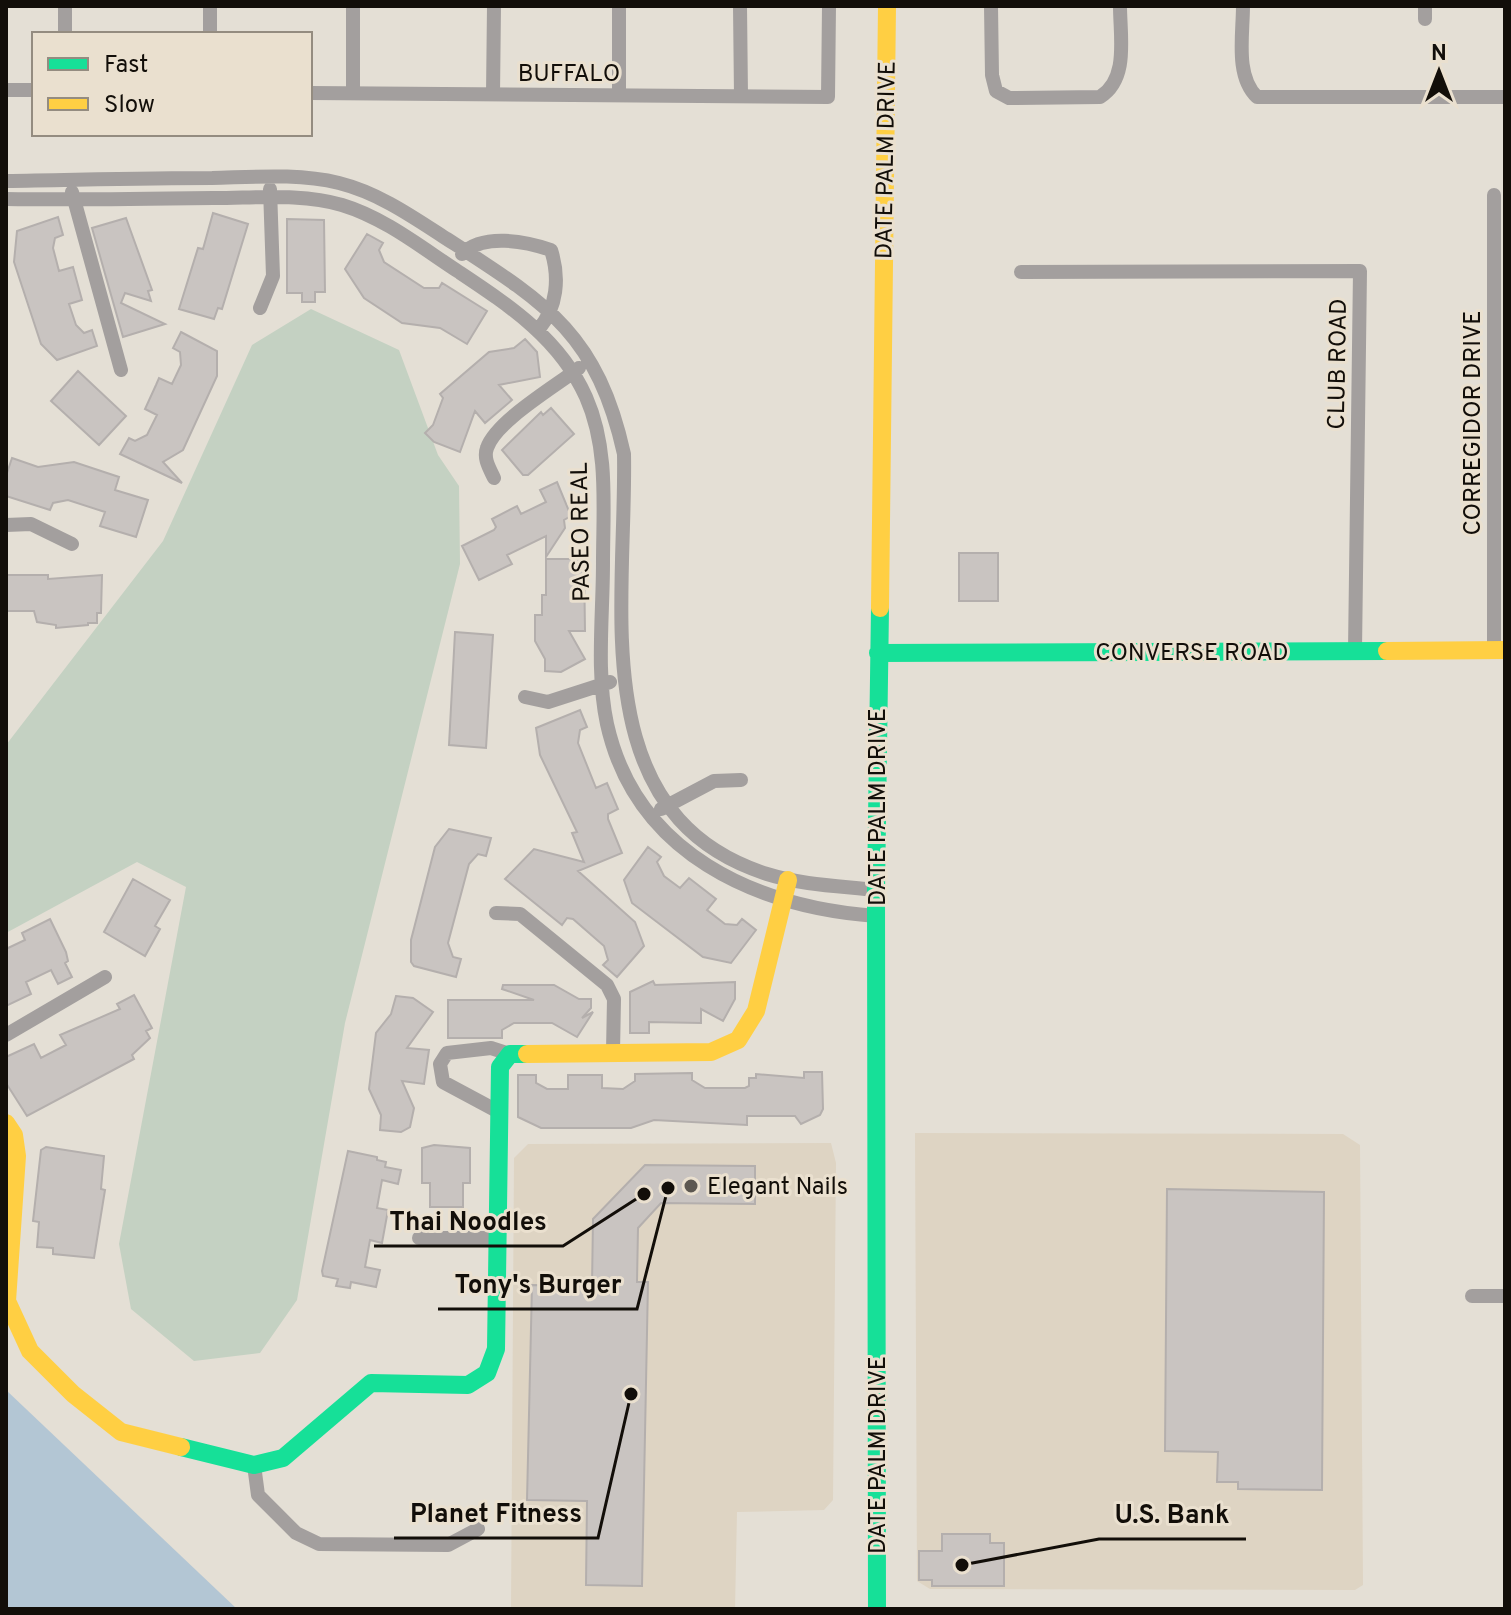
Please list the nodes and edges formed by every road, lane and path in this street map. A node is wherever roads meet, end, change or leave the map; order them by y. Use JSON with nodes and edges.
{"nodes":[{"id":1,"x":65,"y":6,"type":"edge"},
{"id":2,"x":210,"y":6,"type":"edge"},
{"id":3,"x":353,"y":6,"type":"edge"},
{"id":4,"x":494,"y":6,"type":"edge"},
{"id":5,"x":619,"y":6,"type":"edge"},
{"id":6,"x":740,"y":6,"type":"edge"},
{"id":7,"x":829,"y":6,"type":"edge"},
{"id":8,"x":887,"y":6,"type":"edge"},
{"id":9,"x":991,"y":6,"type":"edge"},
{"id":10,"x":1120,"y":6,"type":"edge"},
{"id":11,"x":1243,"y":6,"type":"edge"},
{"id":12,"x":65,"y":32,"type":"edge"},
{"id":13,"x":210,"y":32,"type":"edge"},
{"id":14,"x":6,"y":90,"type":"edge"},
{"id":15,"x":32,"y":90,"type":"edge"},
{"id":16,"x":312,"y":93,"type":"edge"},
{"id":17,"x":353,"y":93,"type":"junction"},
{"id":18,"x":493,"y":94,"type":"junction"},
{"id":19,"x":619,"y":95,"type":"junction"},
{"id":20,"x":741,"y":96,"type":"junction"},
{"id":21,"x":1505,"y":97,"type":"edge"},
{"id":22,"x":269,"y":177,"type":"junction"},
{"id":23,"x":72,"y":180,"type":"junction"},
{"id":24,"x":6,"y":181,"type":"edge"},
{"id":25,"x":1494,"y":195,"type":"dead end"},
{"id":26,"x":270,"y":198,"type":"junction"},
{"id":27,"x":6,"y":199,"type":"edge"},
{"id":28,"x":72,"y":200,"type":"junction"},
{"id":29,"x":465,"y":250,"type":"junction"},
{"id":30,"x":451,"y":267,"type":"junction"},
{"id":31,"x":1021,"y":272,"type":"dead end"},
{"id":32,"x":260,"y":308,"type":"dead end"},
{"id":33,"x":553,"y":313,"type":"junction"},
{"id":34,"x":539,"y":329,"type":"junction"},
{"id":35,"x":591,"y":359,"type":"junction"},
{"id":36,"x":121,"y":370,"type":"dead end"},
{"id":37,"x":574,"y":373,"type":"junction"},
{"id":38,"x":494,"y":478,"type":"dead end"},
{"id":39,"x":624,"y":519,"type":"junction"},
{"id":40,"x":603,"y":520,"type":"junction"},
{"id":41,"x":6,"y":525,"type":"edge"},
{"id":42,"x":72,"y":544,"type":"dead end"},
{"id":43,"x":1500,"y":650,"type":"edge"},
{"id":44,"x":1355,"y":651,"type":"junction"},
{"id":45,"x":878,"y":653,"type":"junction"},
{"id":46,"x":622,"y":679,"type":"junction"},
{"id":47,"x":602,"y":684,"type":"junction"},
{"id":48,"x":525,"y":697,"type":"dead end"},
{"id":49,"x":741,"y":780,"type":"dead end"},
{"id":50,"x":668,"y":804,"type":"junction"},
{"id":51,"x":651,"y":816,"type":"junction"},
{"id":52,"x":788,"y":880,"type":"junction"},
{"id":53,"x":876,"y":890,"type":"junction"},
{"id":54,"x":781,"y":902,"type":"junction"},
{"id":55,"x":496,"y":913,"type":"dead end"},
{"id":56,"x":876,"y":916,"type":"junction"},
{"id":57,"x":105,"y":977,"type":"dead end"},
{"id":58,"x":6,"y":1035,"type":"edge"},
{"id":59,"x":613,"y":1052,"type":"junction"},
{"id":60,"x":510,"y":1054,"type":"junction"},
{"id":61,"x":499,"y":1112,"type":"junction"},
{"id":62,"x":6,"y":1123,"type":"edge"},
{"id":63,"x":419,"y":1238,"type":"dead end"},
{"id":64,"x":499,"y":1238,"type":"junction"},
{"id":65,"x":1472,"y":1296,"type":"dead end"},
{"id":66,"x":1505,"y":1296,"type":"edge"},
{"id":67,"x":254,"y":1465,"type":"junction"},
{"id":68,"x":478,"y":1529,"type":"dead end"},
{"id":69,"x":877,"y":1609,"type":"edge"}],
"edges":[{"from":1,"to":12,"type":"street"},
{"from":2,"to":13,"type":"street"},
{"from":3,"to":17,"type":"street"},
{"from":4,"to":18,"type":"street"},
{"from":5,"to":19,"type":"street"},
{"from":6,"to":20,"type":"street"},
{"from":7,"to":20,"type":"street","name":"BUFFALO"},
{"from":8,"to":45,"type":"street","name":"DATE PALM DRIVE"},
{"from":9,"to":10,"type":"street"},
{"from":11,"to":21,"type":"street"},
{"from":14,"to":15,"type":"street"},
{"from":16,"to":17,"type":"street","name":"BUFFALO"},
{"from":17,"to":18,"type":"street","name":"BUFFALO"},
{"from":18,"to":19,"type":"street","name":"BUFFALO"},
{"from":19,"to":20,"type":"street","name":"BUFFALO"},
{"from":22,"to":23,"type":"street","name":"PASEO REAL"},
{"from":22,"to":26,"type":"street"},
{"from":22,"to":29,"type":"street","name":"PASEO REAL"},
{"from":23,"to":24,"type":"street","name":"PASEO REAL"},
{"from":23,"to":28,"type":"street"},
{"from":25,"to":43,"type":"street","name":"CORREGIDOR DRIVE"},
{"from":26,"to":28,"type":"street","name":"PASEO REAL"},
{"from":26,"to":30,"type":"street","name":"PASEO REAL"},
{"from":26,"to":32,"type":"street"},
{"from":27,"to":28,"type":"street","name":"PASEO REAL"},
{"from":28,"to":36,"type":"street"},
{"from":29,"to":30,"type":"street"},
{"from":29,"to":33,"type":"street","name":"PASEO REAL"},
{"from":29,"to":33,"type":"street"},
{"from":30,"to":34,"type":"street","name":"PASEO REAL"},
{"from":31,"to":44,"type":"street","name":"CLUB ROAD"},
{"from":33,"to":34,"type":"street"},
{"from":33,"to":35,"type":"street","name":"PASEO REAL"},
{"from":34,"to":37,"type":"street","name":"PASEO REAL"},
{"from":35,"to":37,"type":"street"},
{"from":35,"to":39,"type":"street","name":"PASEO REAL"},
{"from":37,"to":38,"type":"street"},
{"from":37,"to":40,"type":"street","name":"PASEO REAL"},
{"from":39,"to":40,"type":"street"},
{"from":39,"to":46,"type":"street","name":"PASEO REAL"},
{"from":40,"to":47,"type":"street","name":"PASEO REAL"},
{"from":41,"to":42,"type":"street"},
{"from":43,"to":44,"type":"street","name":"CONVERSE ROAD"},
{"from":44,"to":45,"type":"street","name":"CONVERSE ROAD"},
{"from":45,"to":53,"type":"street","name":"DATE PALM DRIVE"},
{"from":46,"to":47,"type":"street"},
{"from":46,"to":50,"type":"street","name":"PASEO REAL"},
{"from":47,"to":48,"type":"street"},
{"from":47,"to":51,"type":"street","name":"PASEO REAL"},
{"from":49,"to":50,"type":"street"},
{"from":50,"to":51,"type":"street"},
{"from":50,"to":52,"type":"street","name":"PASEO REAL"},
{"from":51,"to":54,"type":"street","name":"PASEO REAL"},
{"from":52,"to":53,"type":"street","name":"PASEO REAL"},
{"from":52,"to":54,"type":"street"},
{"from":53,"to":56,"type":"street","name":"DATE PALM DRIVE"},
{"from":54,"to":56,"type":"street","name":"PASEO REAL"},
{"from":54,"to":59,"type":"street"},
{"from":55,"to":59,"type":"street"},
{"from":56,"to":69,"type":"street","name":"DATE PALM DRIVE"},
{"from":57,"to":58,"type":"street"},
{"from":59,"to":60,"type":"street"},
{"from":60,"to":61,"type":"street"},
{"from":60,"to":61,"type":"street"},
{"from":61,"to":64,"type":"street"},
{"from":62,"to":67,"type":"street"},
{"from":63,"to":64,"type":"street"},
{"from":64,"to":67,"type":"street"},
{"from":65,"to":66,"type":"street"},
{"from":67,"to":68,"type":"street"}]}
